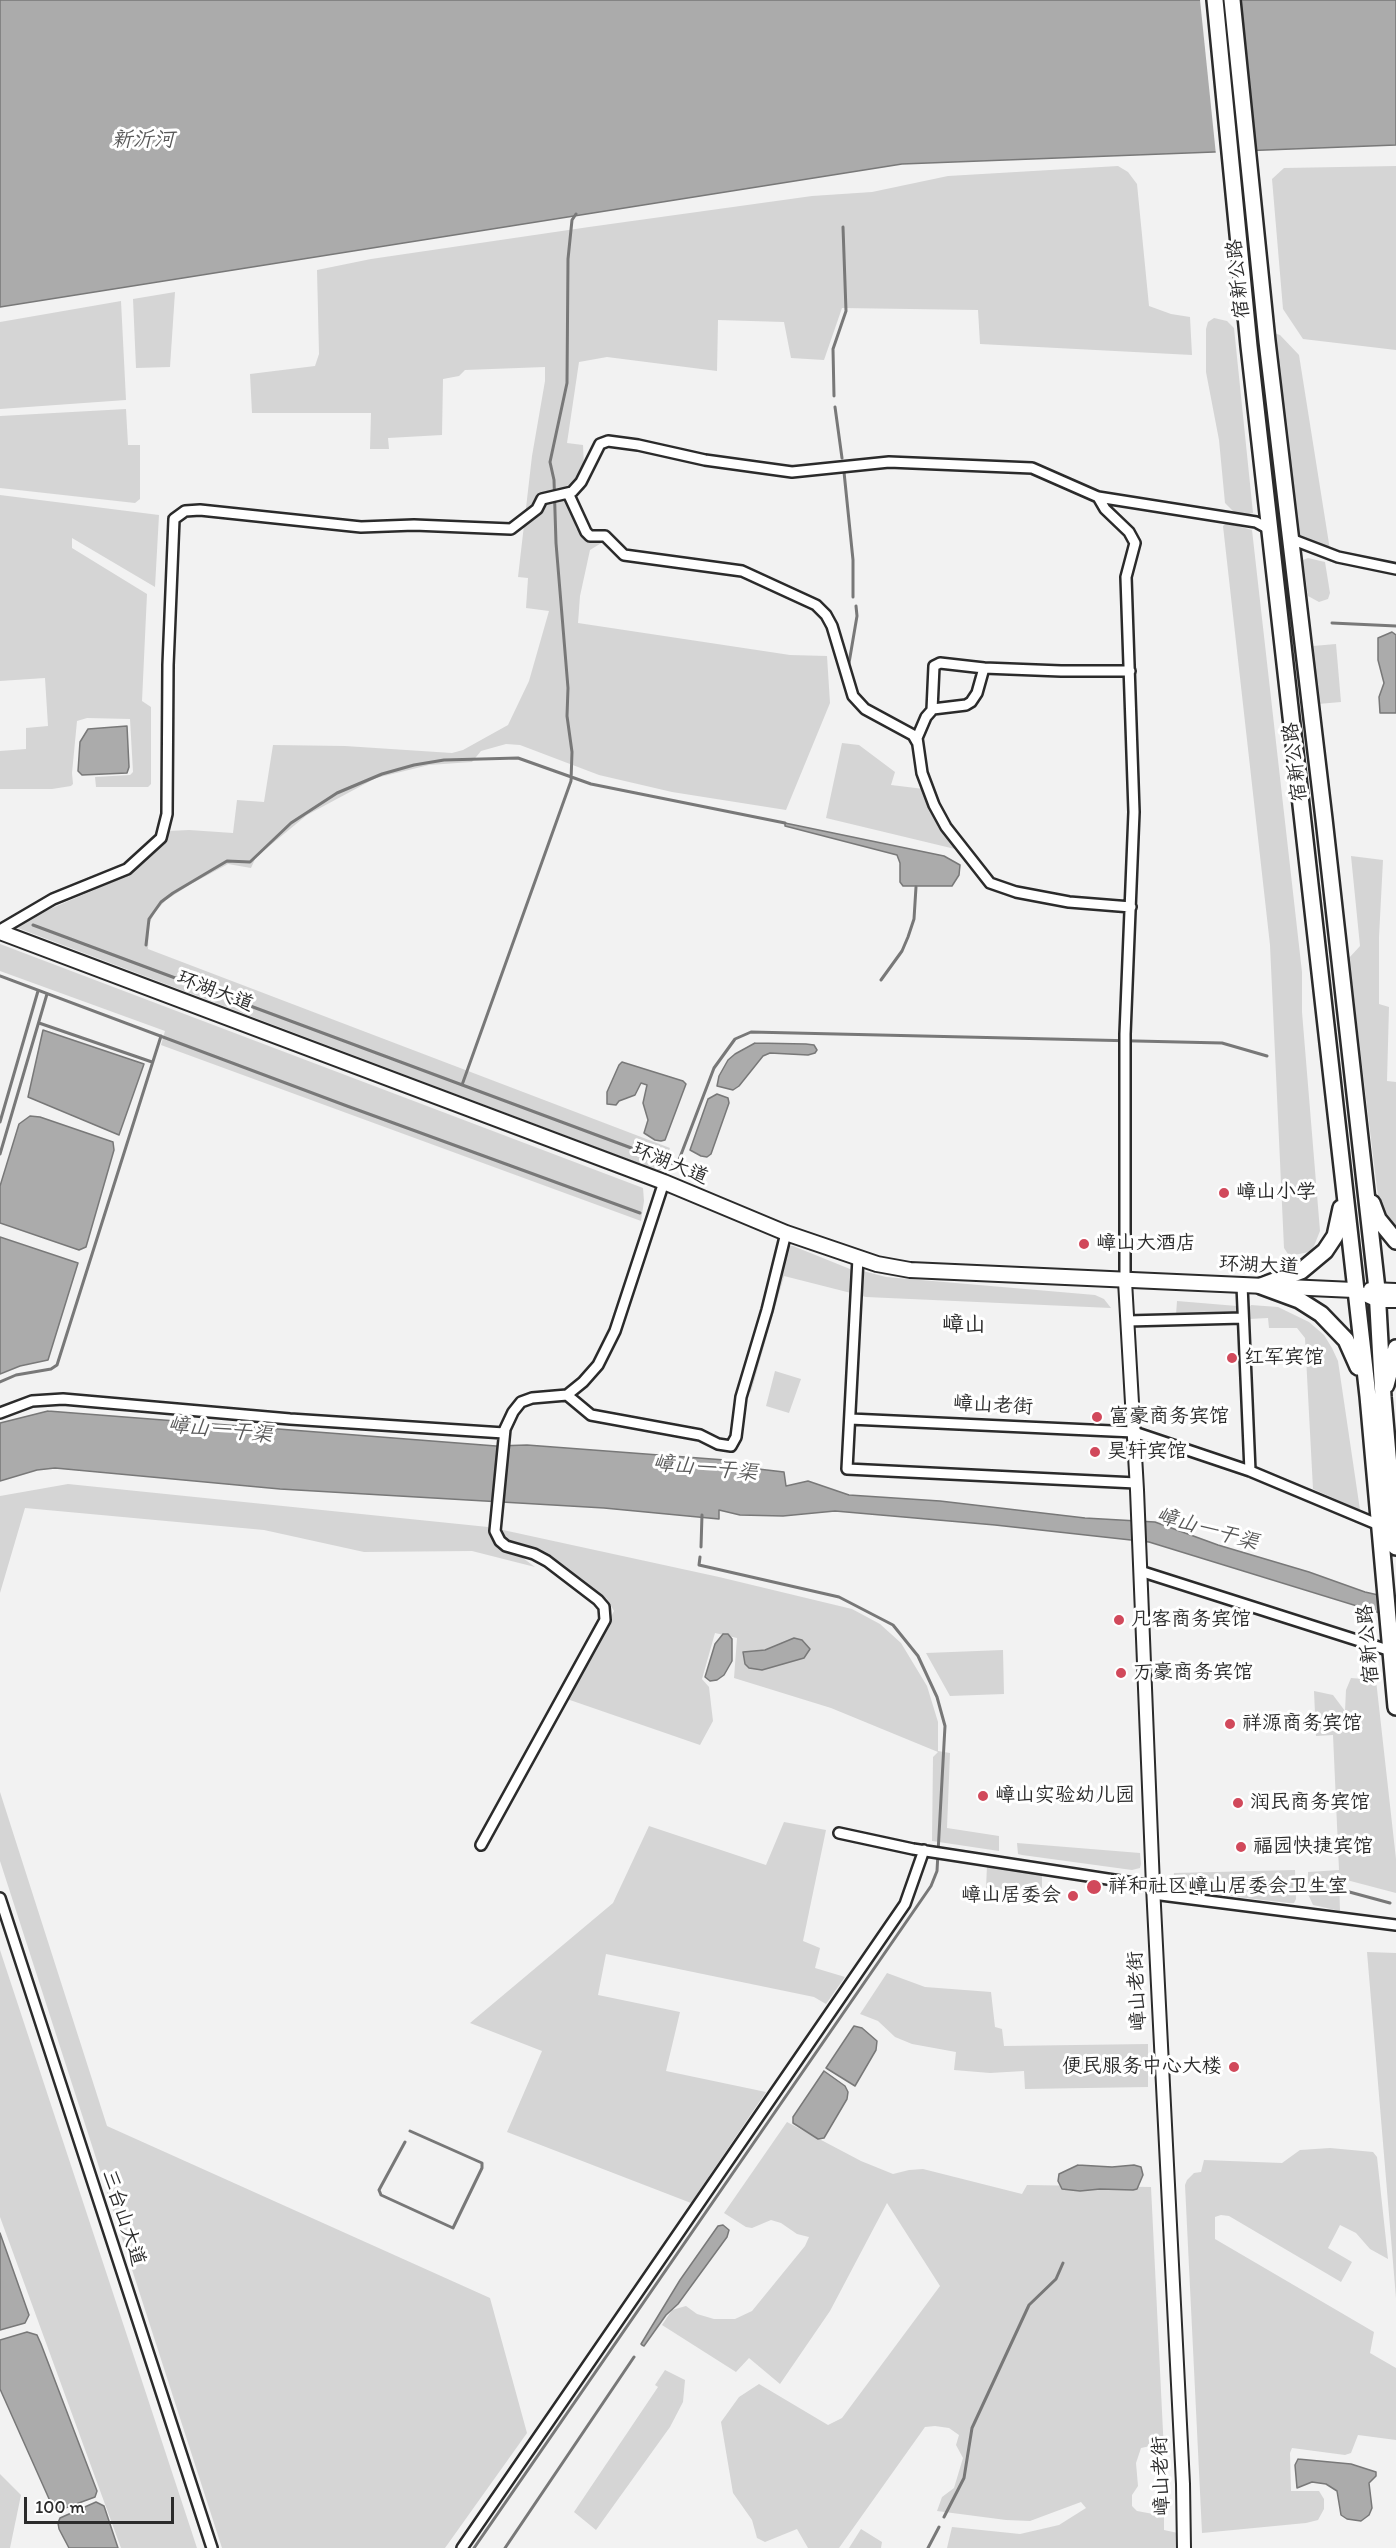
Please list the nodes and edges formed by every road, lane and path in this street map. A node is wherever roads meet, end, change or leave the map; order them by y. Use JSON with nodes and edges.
{"nodes":[{"id":1,"x":1215,"y":0,"type":"edge"},
{"id":2,"x":1232,"y":0,"type":"edge"},
{"id":3,"x":568,"y":493,"type":"junction"},
{"id":4,"x":1098,"y":496,"type":"junction"},
{"id":5,"x":1269,"y":529,"type":"junction"},
{"id":6,"x":1291,"y":539,"type":"junction"},
{"id":7,"x":1396,"y":569,"type":"edge"},
{"id":8,"x":984,"y":668,"type":"junction"},
{"id":9,"x":1130,"y":671,"type":"junction"},
{"id":10,"x":932,"y":710,"type":"junction"},
{"id":11,"x":917,"y":742,"type":"junction"},
{"id":12,"x":1324,"y":819,"type":"junction"},
{"id":13,"x":1301,"y":821,"type":"junction"},
{"id":14,"x":1131,"y":907,"type":"junction"},
{"id":15,"x":0,"y":931,"type":"edge"},
{"id":16,"x":1343,"y":1181,"type":"junction"},
{"id":17,"x":1365,"y":1181,"type":"junction"},
{"id":18,"x":664,"y":1182,"type":"junction"},
{"id":19,"x":786,"y":1233,"type":"junction"},
{"id":20,"x":1396,"y":1240,"type":"edge"},
{"id":21,"x":858,"y":1258,"type":"junction"},
{"id":22,"x":1125,"y":1281,"type":"junction"},
{"id":23,"x":1242,"y":1284,"type":"junction"},
{"id":24,"x":1261,"y":1286,"type":"junction"},
{"id":25,"x":1354,"y":1290,"type":"junction"},
{"id":26,"x":1396,"y":1290,"type":"edge"},
{"id":27,"x":1378,"y":1295,"type":"junction"},
{"id":28,"x":1396,"y":1301,"type":"edge"},
{"id":29,"x":1243,"y":1318,"type":"junction"},
{"id":30,"x":1127,"y":1321,"type":"junction"},
{"id":31,"x":1396,"y":1348,"type":"edge"},
{"id":32,"x":567,"y":1395,"type":"junction"},
{"id":33,"x":1375,"y":1396,"type":"junction"},
{"id":34,"x":0,"y":1413,"type":"edge"},
{"id":35,"x":850,"y":1419,"type":"junction"},
{"id":36,"x":1134,"y":1432,"type":"junction"},
{"id":37,"x":503,"y":1436,"type":"junction"},
{"id":38,"x":1250,"y":1471,"type":"junction"},
{"id":39,"x":1137,"y":1487,"type":"junction"},
{"id":40,"x":1379,"y":1526,"type":"junction"},
{"id":41,"x":1393,"y":1540,"type":"edge"},
{"id":42,"x":1140,"y":1566,"type":"junction"},
{"id":43,"x":1391,"y":1651,"type":"junction"},
{"id":44,"x":1396,"y":1707,"type":"edge"},
{"id":45,"x":839,"y":1833,"type":"dead end"},
{"id":46,"x":481,"y":1845,"type":"dead end"},
{"id":47,"x":934,"y":1851,"type":"junction"},
{"id":48,"x":1153,"y":1890,"type":"junction"},
{"id":49,"x":0,"y":1898,"type":"edge"},
{"id":50,"x":1396,"y":1925,"type":"edge"},
{"id":51,"x":212,"y":2548,"type":"edge"},
{"id":52,"x":462,"y":2548,"type":"edge"},
{"id":53,"x":1184,"y":2548,"type":"edge"}],
"edges":[{"from":1,"to":5,"type":"highway","name":"宿新公路"},
{"from":2,"to":6,"type":"highway","name":"宿新公路"},
{"from":3,"to":4,"type":"street"},
{"from":3,"to":11,"type":"street"},
{"from":3,"to":15,"type":"street"},
{"from":4,"to":5,"type":"street"},
{"from":4,"to":9,"type":"street"},
{"from":5,"to":13,"type":"highway","name":"宿新公路"},
{"from":6,"to":7,"type":"street"},
{"from":6,"to":12,"type":"highway","name":"宿新公路"},
{"from":8,"to":9,"type":"street"},
{"from":8,"to":10,"type":"street"},
{"from":8,"to":10,"type":"street"},
{"from":9,"to":14,"type":"street"},
{"from":10,"to":11,"type":"street"},
{"from":11,"to":14,"type":"street"},
{"from":12,"to":13,"type":"highway","name":"宿新公路"},
{"from":12,"to":17,"type":"highway"},
{"from":13,"to":16,"type":"highway"},
{"from":14,"to":22,"type":"street"},
{"from":15,"to":18,"type":"main road","name":"环湖大道"},
{"from":16,"to":24,"type":"highway"},
{"from":16,"to":25,"type":"highway"},
{"from":17,"to":20,"type":"highway"},
{"from":17,"to":27,"type":"highway"},
{"from":18,"to":19,"type":"main road","name":"环湖大道"},
{"from":18,"to":32,"type":"street"},
{"from":19,"to":21,"type":"main road","name":"环湖大道"},
{"from":19,"to":32,"type":"street"},
{"from":21,"to":22,"type":"main road","name":"环湖大道"},
{"from":21,"to":35,"type":"street"},
{"from":22,"to":23,"type":"main road","name":"环湖大道"},
{"from":22,"to":30,"type":"street","name":"嶂山老街"},
{"from":23,"to":24,"type":"main road","name":"环湖大道"},
{"from":23,"to":29,"type":"street"},
{"from":24,"to":25,"type":"main road","name":"环湖大道"},
{"from":24,"to":33,"type":"highway"},
{"from":25,"to":27,"type":"street"},
{"from":25,"to":33,"type":"highway"},
{"from":26,"to":27,"type":"street"},
{"from":27,"to":28,"type":"street"},
{"from":27,"to":33,"type":"highway"},
{"from":29,"to":30,"type":"street"},
{"from":29,"to":38,"type":"street"},
{"from":30,"to":36,"type":"street","name":"嶂山老街"},
{"from":31,"to":33,"type":"highway"},
{"from":32,"to":37,"type":"street"},
{"from":33,"to":40,"type":"highway"},
{"from":33,"to":41,"type":"highway"},
{"from":34,"to":37,"type":"street"},
{"from":35,"to":36,"type":"street","name":"嶂山老街"},
{"from":35,"to":39,"type":"street"},
{"from":36,"to":38,"type":"street","name":"嶂山老街"},
{"from":36,"to":39,"type":"street","name":"嶂山老街"},
{"from":37,"to":46,"type":"street"},
{"from":38,"to":40,"type":"street","name":"嶂山老街"},
{"from":39,"to":42,"type":"street","name":"嶂山老街"},
{"from":40,"to":41,"type":"highway"},
{"from":41,"to":43,"type":"highway","name":"宿新公路"},
{"from":42,"to":43,"type":"street"},
{"from":42,"to":48,"type":"street","name":"嶂山老街"},
{"from":43,"to":44,"type":"highway","name":"宿新公路"},
{"from":45,"to":47,"type":"street"},
{"from":47,"to":48,"type":"street"},
{"from":47,"to":52,"type":"street"},
{"from":48,"to":50,"type":"street"},
{"from":48,"to":53,"type":"street","name":"嶂山老街"},
{"from":49,"to":51,"type":"street","name":"三台山大道"}]}
